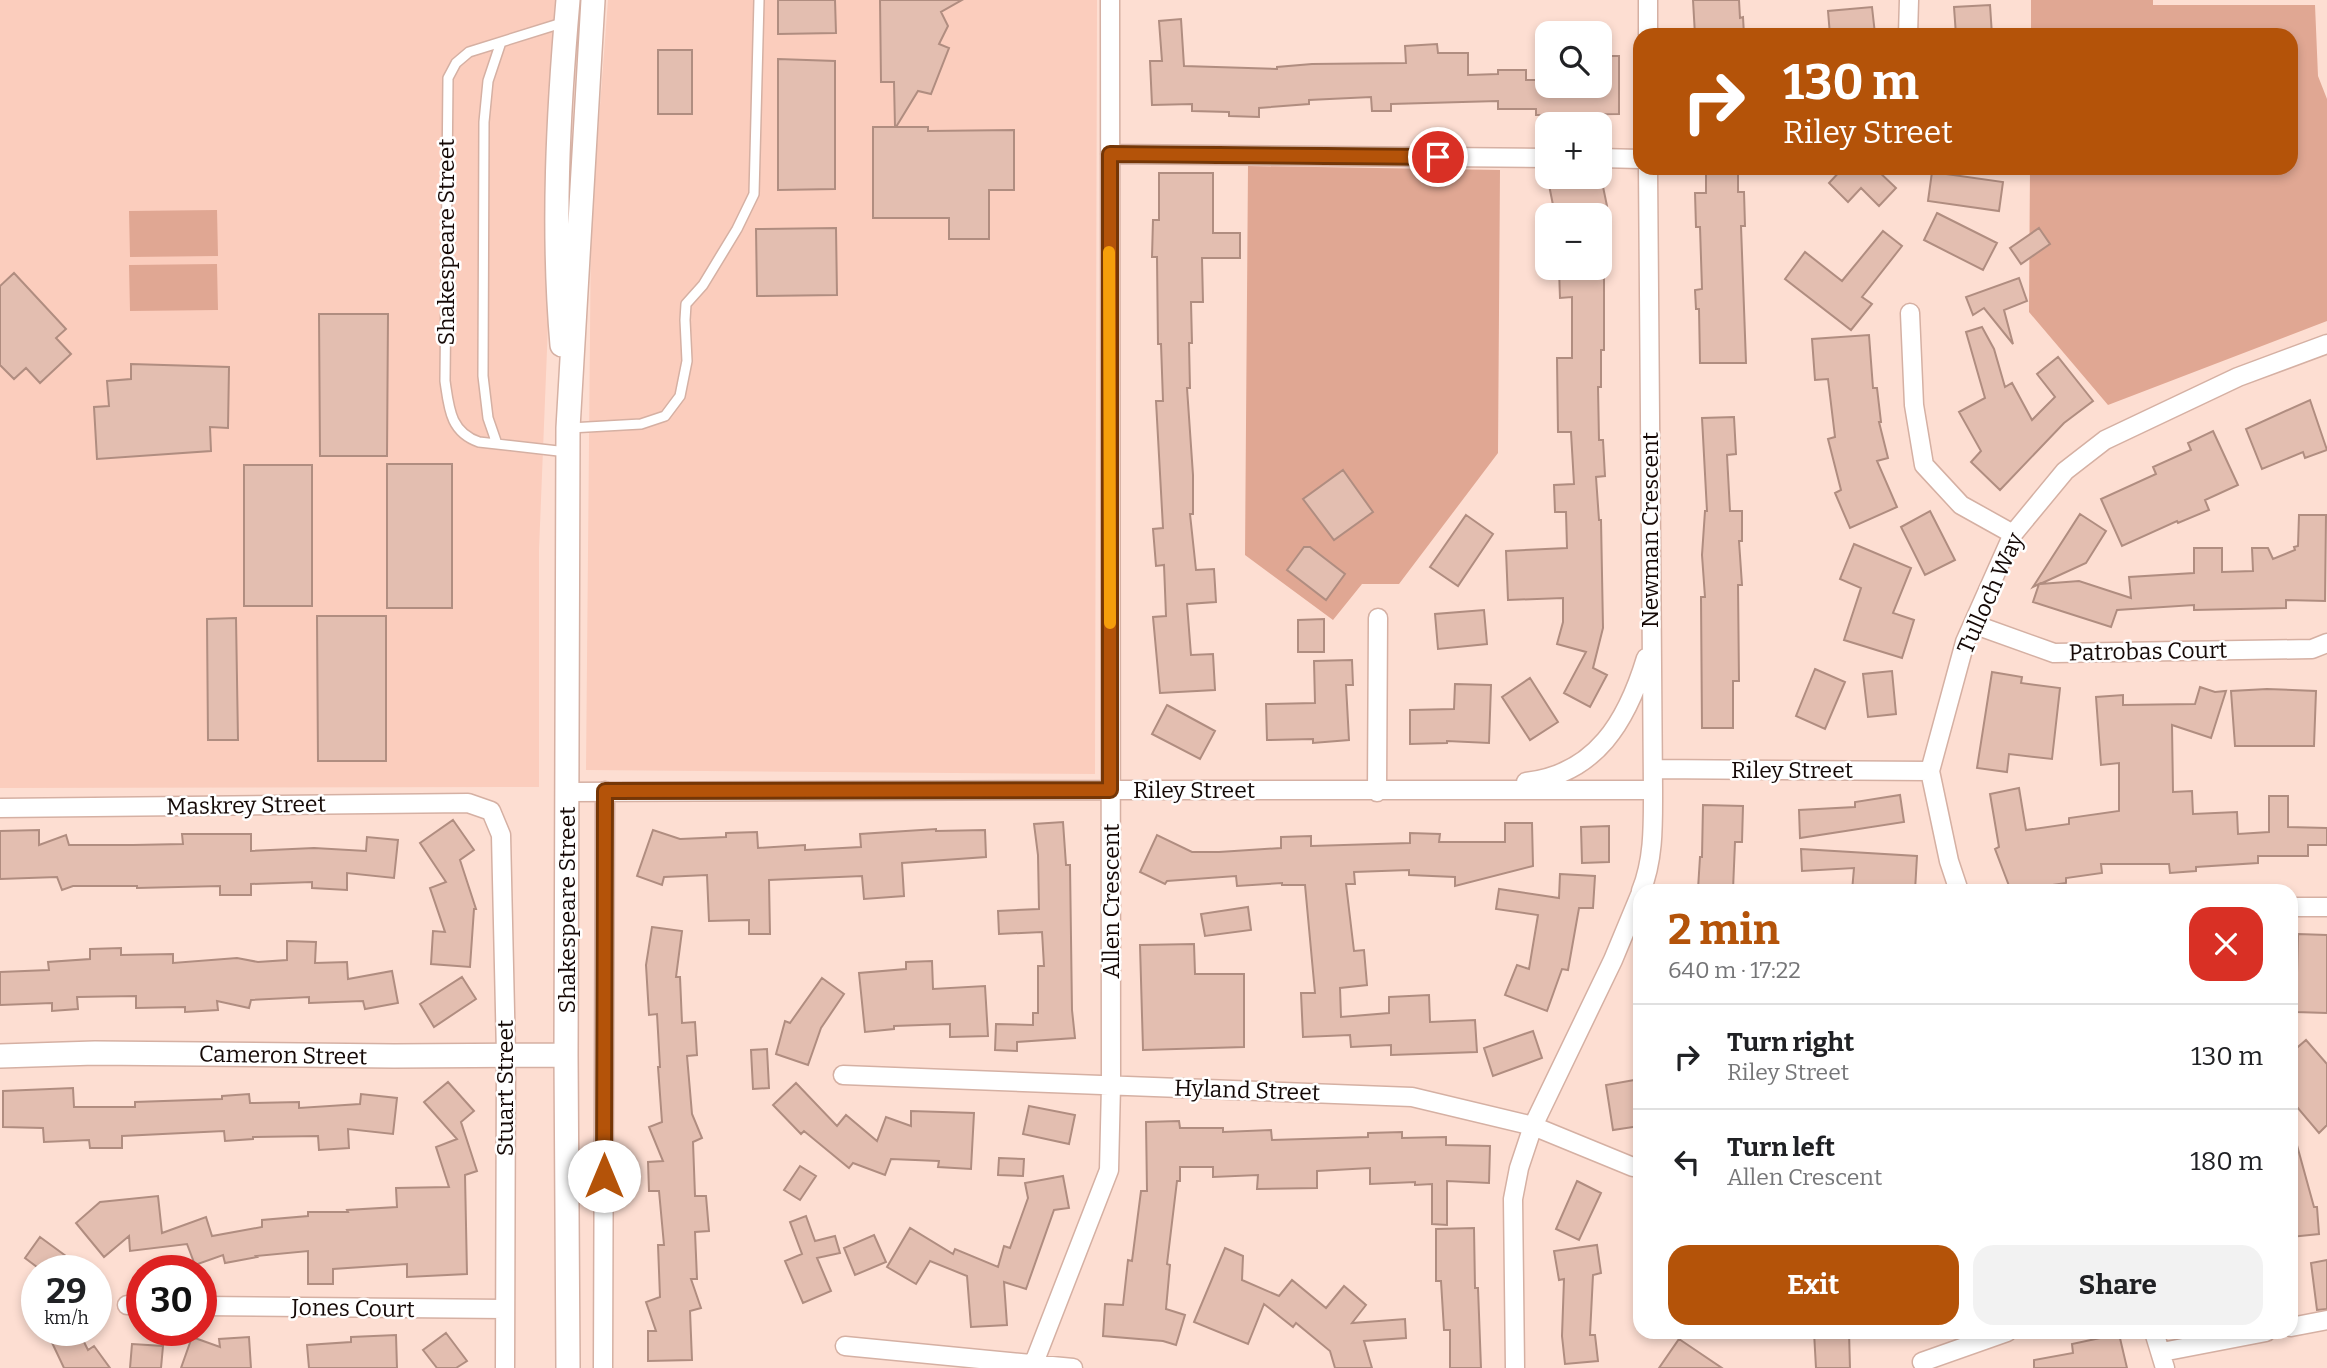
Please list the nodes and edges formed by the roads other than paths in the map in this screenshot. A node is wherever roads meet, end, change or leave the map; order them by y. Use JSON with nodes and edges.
{"nodes":[{"id":1,"x":593,"y":0,"type":"edge"},
{"id":2,"x":759,"y":0,"type":"edge"},
{"id":3,"x":1110,"y":0,"type":"edge"},
{"id":4,"x":1648,"y":0,"type":"edge"},
{"id":5,"x":1909,"y":0,"type":"edge"},
{"id":6,"x":567,"y":11,"type":"edge"},
{"id":7,"x":1648,"y":28,"type":"edge"},
{"id":8,"x":1908,"y":28,"type":"edge"},
{"id":9,"x":501,"y":42,"type":"junction"},
{"id":10,"x":1110,"y":154,"type":"junction"},
{"id":11,"x":1535,"y":158,"type":"edge"},
{"id":12,"x":1612,"y":158,"type":"edge"},
{"id":13,"x":1633,"y":159,"type":"edge"},
{"id":14,"x":1648,"y":175,"type":"edge"},
{"id":15,"x":1910,"y":313,"type":"dead end"},
{"id":16,"x":2327,"y":344,"type":"edge"},
{"id":17,"x":568,"y":428,"type":"junction"},
{"id":18,"x":497,"y":444,"type":"junction"},
{"id":19,"x":568,"y":452,"type":"junction"},
{"id":20,"x":2013,"y":534,"type":"junction"},
{"id":21,"x":1378,"y":618,"type":"dead end"},
{"id":22,"x":1973,"y":624,"type":"junction"},
{"id":23,"x":1651,"y":643,"type":"junction"},
{"id":24,"x":2327,"y":643,"type":"edge"},
{"id":25,"x":1653,"y":769,"type":"junction"},
{"id":26,"x":1930,"y":771,"type":"junction"},
{"id":27,"x":1110,"y":790,"type":"junction"},
{"id":28,"x":1653,"y":790,"type":"junction"},
{"id":29,"x":605,"y":791,"type":"junction"},
{"id":30,"x":1453,"y":791,"type":"junction"},
{"id":31,"x":1377,"y":792,"type":"junction"},
{"id":32,"x":568,"y":793,"type":"junction"},
{"id":33,"x":0,"y":808,"type":"edge"},
{"id":34,"x":491,"y":811,"type":"joint"},
{"id":35,"x":1644,"y":884,"type":"edge"},
{"id":36,"x":1956,"y":884,"type":"edge"},
{"id":37,"x":2298,"y":907,"type":"edge"},
{"id":38,"x":2327,"y":907,"type":"edge"},
{"id":39,"x":1633,"y":912,"type":"edge"},
{"id":40,"x":506,"y":1055,"type":"junction"},
{"id":41,"x":566,"y":1055,"type":"junction"},
{"id":42,"x":0,"y":1056,"type":"edge"},
{"id":43,"x":844,"y":1075,"type":"dead end"},
{"id":44,"x":1111,"y":1084,"type":"junction"},
{"id":45,"x":1532,"y":1126,"type":"junction"},
{"id":46,"x":1633,"y":1167,"type":"edge"},
{"id":47,"x":217,"y":1306,"type":"edge"},
{"id":48,"x":504,"y":1309,"type":"junction"},
{"id":49,"x":2327,"y":1320,"type":"edge"},
{"id":50,"x":2298,"y":1326,"type":"edge"},
{"id":51,"x":1988,"y":1339,"type":"edge"},
{"id":52,"x":2156,"y":1339,"type":"edge"},
{"id":53,"x":2240,"y":1339,"type":"edge"},
{"id":54,"x":845,"y":1346,"type":"dead end"},
{"id":55,"x":2163,"y":1360,"type":"edge"},
{"id":56,"x":1922,"y":1363,"type":"dead end"},
{"id":57,"x":1033,"y":1365,"type":"edge"},
{"id":58,"x":505,"y":1368,"type":"edge"},
{"id":59,"x":568,"y":1368,"type":"edge"},
{"id":60,"x":603,"y":1368,"type":"edge"},
{"id":61,"x":1073,"y":1368,"type":"edge"},
{"id":62,"x":1515,"y":1368,"type":"edge"}],
"edges":[{"from":1,"to":17,"type":"street","name":"Shakespeare Street"},
{"from":2,"to":17,"type":"lane"},
{"from":3,"to":10,"type":"street","name":"Allen Crescent"},
{"from":4,"to":7,"type":"street"},
{"from":5,"to":8,"type":"street"},
{"from":6,"to":9,"type":"lane","name":"Shakespeare Street"},
{"from":6,"to":17,"type":"street","name":"Shakespeare Street"},
{"from":9,"to":18,"type":"lane","name":"Shakespeare Street"},
{"from":9,"to":18,"type":"lane","name":"Shakespeare Street"},
{"from":10,"to":11,"type":"street"},
{"from":10,"to":27,"type":"street","name":"Allen Crescent"},
{"from":12,"to":13,"type":"street"},
{"from":14,"to":23,"type":"street","name":"Newman Crescent"},
{"from":15,"to":20,"type":"street"},
{"from":16,"to":20,"type":"street","name":"Tulloch Way"},
{"from":17,"to":19,"type":"street","name":"Shakespeare Street"},
{"from":18,"to":19,"type":"lane","name":"Shakespeare Street"},
{"from":19,"to":32,"type":"street","name":"Shakespeare Street"},
{"from":20,"to":22,"type":"street","name":"Tulloch Way"},
{"from":21,"to":31,"type":"street"},
{"from":22,"to":24,"type":"street","name":"Patrobas Court"},
{"from":22,"to":26,"type":"street","name":"Tulloch Way"},
{"from":23,"to":25,"type":"street","name":"Newman Crescent"},
{"from":23,"to":30,"type":"street"},
{"from":25,"to":26,"type":"street","name":"Riley Street"},
{"from":25,"to":28,"type":"street","name":"Newman Crescent"},
{"from":26,"to":36,"type":"street","name":"Tulloch Way"},
{"from":27,"to":29,"type":"street","name":"Riley Street"},
{"from":27,"to":31,"type":"street","name":"Riley Street"},
{"from":27,"to":44,"type":"street","name":"Allen Crescent"},
{"from":28,"to":30,"type":"street","name":"Riley Street"},
{"from":28,"to":35,"type":"street","name":"Newman Crescent"},
{"from":29,"to":32,"type":"street","name":"Riley Street"},
{"from":29,"to":60,"type":"street","name":"Shakespeare Street"},
{"from":30,"to":31,"type":"street","name":"Riley Street"},
{"from":32,"to":41,"type":"street","name":"Shakespeare Street"},
{"from":33,"to":34,"type":"street","name":"Maskrey Street"},
{"from":34,"to":40,"type":"street","name":"Stuart Street"},
{"from":37,"to":38,"type":"street"},
{"from":39,"to":45,"type":"street","name":"Newman Crescent"},
{"from":40,"to":41,"type":"street","name":"Cameron Street"},
{"from":40,"to":42,"type":"street","name":"Cameron Street"},
{"from":40,"to":48,"type":"street","name":"Stuart Street"},
{"from":41,"to":59,"type":"street","name":"Shakespeare Street"},
{"from":43,"to":44,"type":"street","name":"Hyland Street"},
{"from":44,"to":45,"type":"street","name":"Hyland Street"},
{"from":44,"to":57,"type":"street","name":"Allen Crescent"},
{"from":45,"to":46,"type":"street","name":"Hyland Street"},
{"from":45,"to":62,"type":"street","name":"Newman Crescent"},
{"from":47,"to":48,"type":"street","name":"Jones Court"},
{"from":48,"to":58,"type":"street","name":"Stuart Street"},
{"from":49,"to":50,"type":"street"},
{"from":51,"to":56,"type":"street"},
{"from":52,"to":55,"type":"street"},
{"from":53,"to":55,"type":"street"},
{"from":54,"to":57,"type":"street"},
{"from":57,"to":61,"type":"street"}]}
